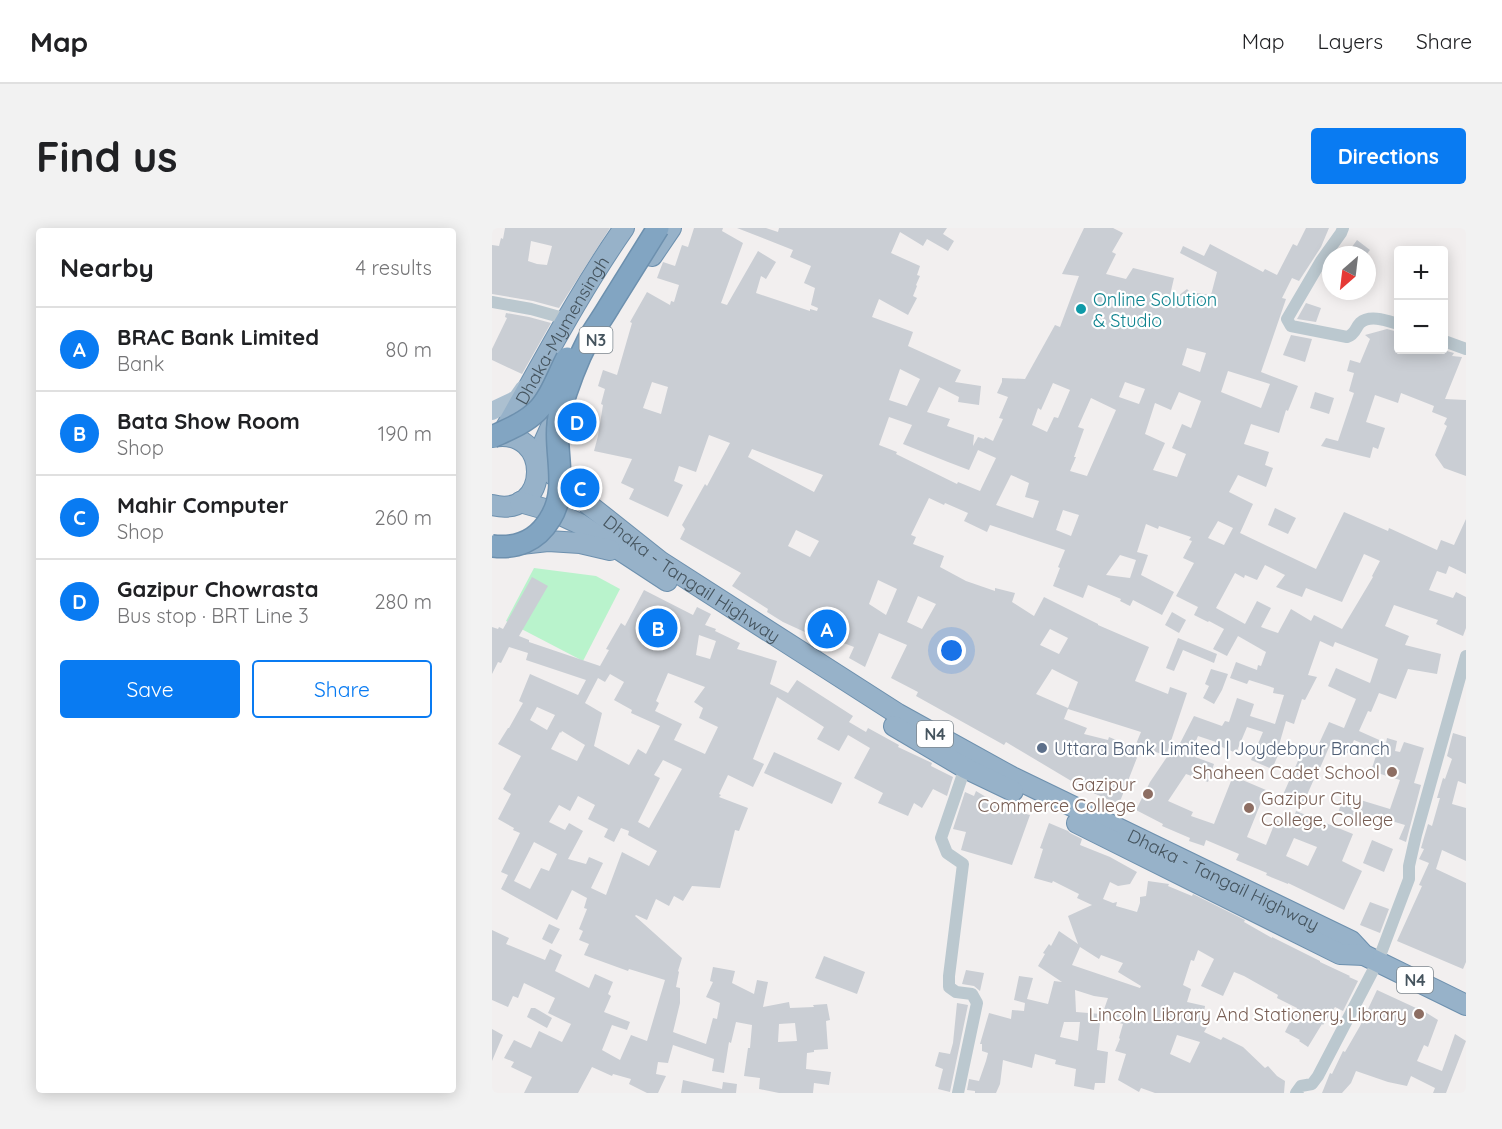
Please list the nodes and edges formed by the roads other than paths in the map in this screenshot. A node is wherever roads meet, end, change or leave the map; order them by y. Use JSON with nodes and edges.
{"nodes":[{"id":1,"x":624,"y":228,"type":"edge"},
{"id":2,"x":641,"y":228,"type":"edge"},
{"id":3,"x":658,"y":228,"type":"edge"},
{"id":4,"x":671,"y":228,"type":"edge"},
{"id":5,"x":1343,"y":228,"type":"edge"},
{"id":6,"x":492,"y":302,"type":"edge"},
{"id":7,"x":567,"y":319,"type":"junction"},
{"id":8,"x":1394,"y":323,"type":"edge"},
{"id":9,"x":1448,"y":343,"type":"edge"},
{"id":10,"x":1466,"y":349,"type":"edge"},
{"id":11,"x":540,"y":367,"type":"junction"},
{"id":12,"x":492,"y":411,"type":"edge"},
{"id":13,"x":495,"y":437,"type":"edge"},
{"id":14,"x":536,"y":460,"type":"junction"},
{"id":15,"x":520,"y":502,"type":"junction"},
{"id":16,"x":494,"y":507,"type":"edge"},
{"id":17,"x":492,"y":546,"type":"edge"},
{"id":18,"x":622,"y":552,"type":"junction"},
{"id":19,"x":492,"y":553,"type":"edge"},
{"id":20,"x":1466,"y":656,"type":"edge"},
{"id":21,"x":965,"y":768,"type":"junction"},
{"id":22,"x":1371,"y":958,"type":"junction"},
{"id":23,"x":1466,"y":1005,"type":"edge"},
{"id":24,"x":958,"y":1093,"type":"edge"},
{"id":25,"x":1296,"y":1093,"type":"edge"}],
"edges":[{"from":1,"to":7,"type":"highway","name":"Dhaka-Mymensingh","number":"N3"},
{"from":2,"to":13,"type":"highway","bridge":true},
{"from":3,"to":17,"type":"highway","bridge":true},
{"from":4,"to":14,"type":"highway","name":"Dhaka-Mymensingh","number":"N3"},
{"from":5,"to":8,"type":"street"},
{"from":6,"to":7,"type":"street"},
{"from":7,"to":11,"type":"highway","name":"Dhaka-Mymensingh","number":"N3"},
{"from":9,"to":10,"type":"street"},
{"from":11,"to":12,"type":"main road"},
{"from":11,"to":13,"type":"highway","name":"Dhaka-Mymensingh","number":"N3"},
{"from":13,"to":14,"type":"highway"},
{"from":14,"to":15,"type":"highway","name":"Dhaka-Mymensingh","number":"N3"},
{"from":14,"to":22,"type":"highway","name":"Dhaka - Tangail Highway","number":"N4"},
{"from":15,"to":16,"type":"highway"},
{"from":15,"to":18,"type":"highway","name":"Dhaka - Tangail Highway","number":"N4"},
{"from":18,"to":19,"type":"highway"},
{"from":18,"to":21,"type":"highway","name":"Dhaka - Tangail Highway","number":"N4"},
{"from":20,"to":22,"type":"street"},
{"from":21,"to":22,"type":"highway","name":"Dhaka - Tangail Highway","number":"N4"},
{"from":21,"to":24,"type":"street"},
{"from":22,"to":23,"type":"highway","name":"Dhaka - Tangail Highway","number":"N4"},
{"from":22,"to":25,"type":"street"}]}
